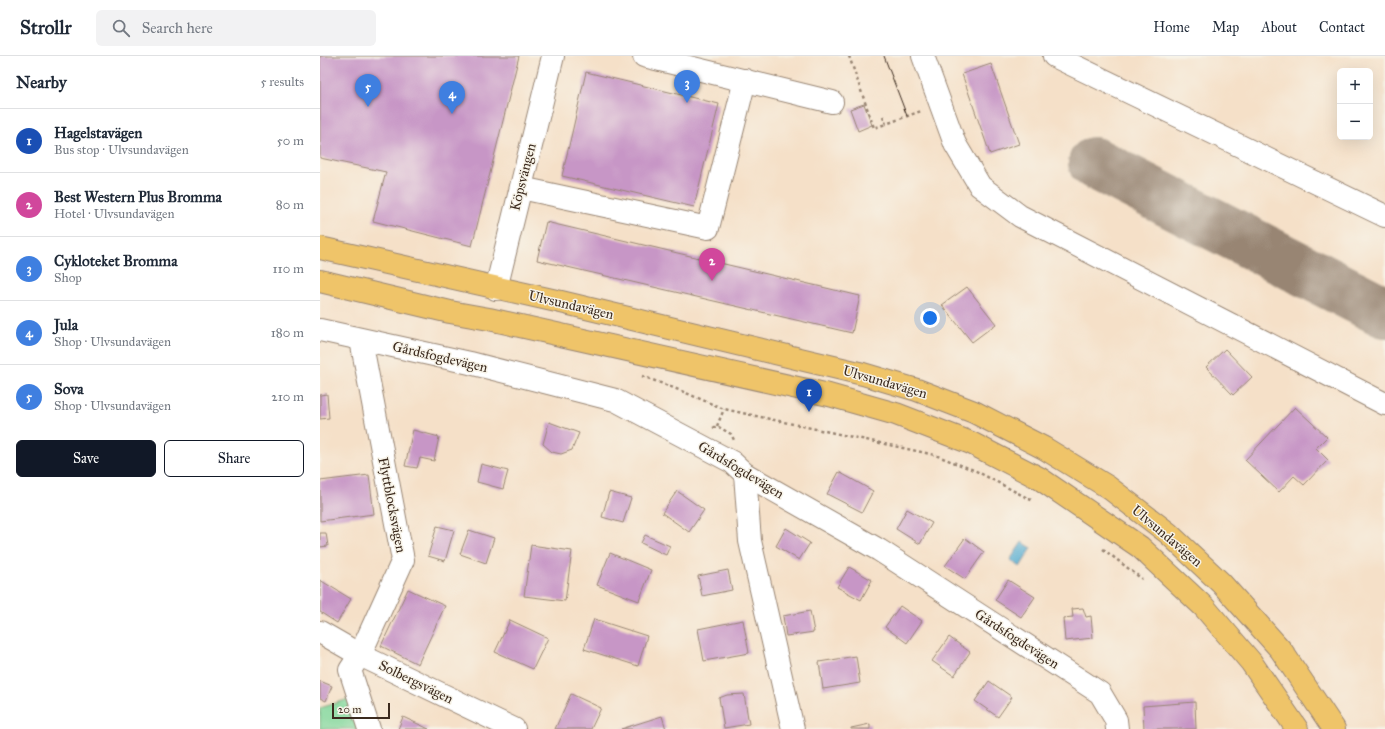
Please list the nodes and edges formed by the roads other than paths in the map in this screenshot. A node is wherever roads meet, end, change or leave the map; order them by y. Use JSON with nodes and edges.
{"nodes":[{"id":1,"x":644,"y":56,"type":"edge"},
{"id":2,"x":923,"y":56,"type":"edge"},
{"id":3,"x":1054,"y":56,"type":"edge"},
{"id":4,"x":550,"y":59,"type":"edge"},
{"id":5,"x":745,"y":80,"type":"junction"},
{"id":6,"x":832,"y":102,"type":"dead end"},
{"id":7,"x":520,"y":188,"type":"junction"},
{"id":8,"x":1385,"y":216,"type":"edge"},
{"id":9,"x":320,"y":248,"type":"edge"},
{"id":10,"x":320,"y":281,"type":"edge"},
{"id":11,"x":496,"y":289,"type":"junction"},
{"id":12,"x":489,"y":319,"type":"junction"},
{"id":13,"x":320,"y":330,"type":"edge"},
{"id":14,"x":361,"y":340,"type":"junction"},
{"id":15,"x":1385,"y":404,"type":"edge"},
{"id":16,"x":745,"y":474,"type":"junction"},
{"id":17,"x":320,"y":632,"type":"edge"},
{"id":18,"x":360,"y":655,"type":"junction"},
{"id":19,"x":1292,"y":723,"type":"edge"},
{"id":20,"x":370,"y":729,"type":"edge"},
{"id":21,"x":514,"y":729,"type":"edge"},
{"id":22,"x":793,"y":729,"type":"edge"},
{"id":23,"x":1117,"y":729,"type":"edge"},
{"id":24,"x":1334,"y":729,"type":"edge"}],
"edges":[{"from":1,"to":5,"type":"street"},
{"from":2,"to":15,"type":"street"},
{"from":3,"to":8,"type":"street"},
{"from":4,"to":7,"type":"street","name":"Köpsvängen"},
{"from":5,"to":6,"type":"street"},
{"from":5,"to":7,"type":"street"},
{"from":7,"to":11,"type":"street","name":"Köpsvängen"},
{"from":9,"to":11,"type":"main road","name":"Ulvsundavägen"},
{"from":10,"to":12,"type":"main road","name":"Ulvsundavägen"},
{"from":11,"to":12,"type":"main road"},
{"from":11,"to":24,"type":"main road","name":"Ulvsundavägen"},
{"from":12,"to":19,"type":"main road","name":"Ulvsundavägen"},
{"from":13,"to":14,"type":"street","name":"Gårdsfogdevägen"},
{"from":14,"to":16,"type":"street","name":"Gårdsfogdevägen"},
{"from":14,"to":18,"type":"street","name":"Flyttblocksvägen"},
{"from":16,"to":22,"type":"street"},
{"from":16,"to":23,"type":"street","name":"Gårdsfogdevägen"},
{"from":17,"to":18,"type":"street","name":"Solbergsvägen"},
{"from":18,"to":20,"type":"street","name":"Flyttblocksvägen"},
{"from":18,"to":21,"type":"street","name":"Solbergsvägen"}]}
